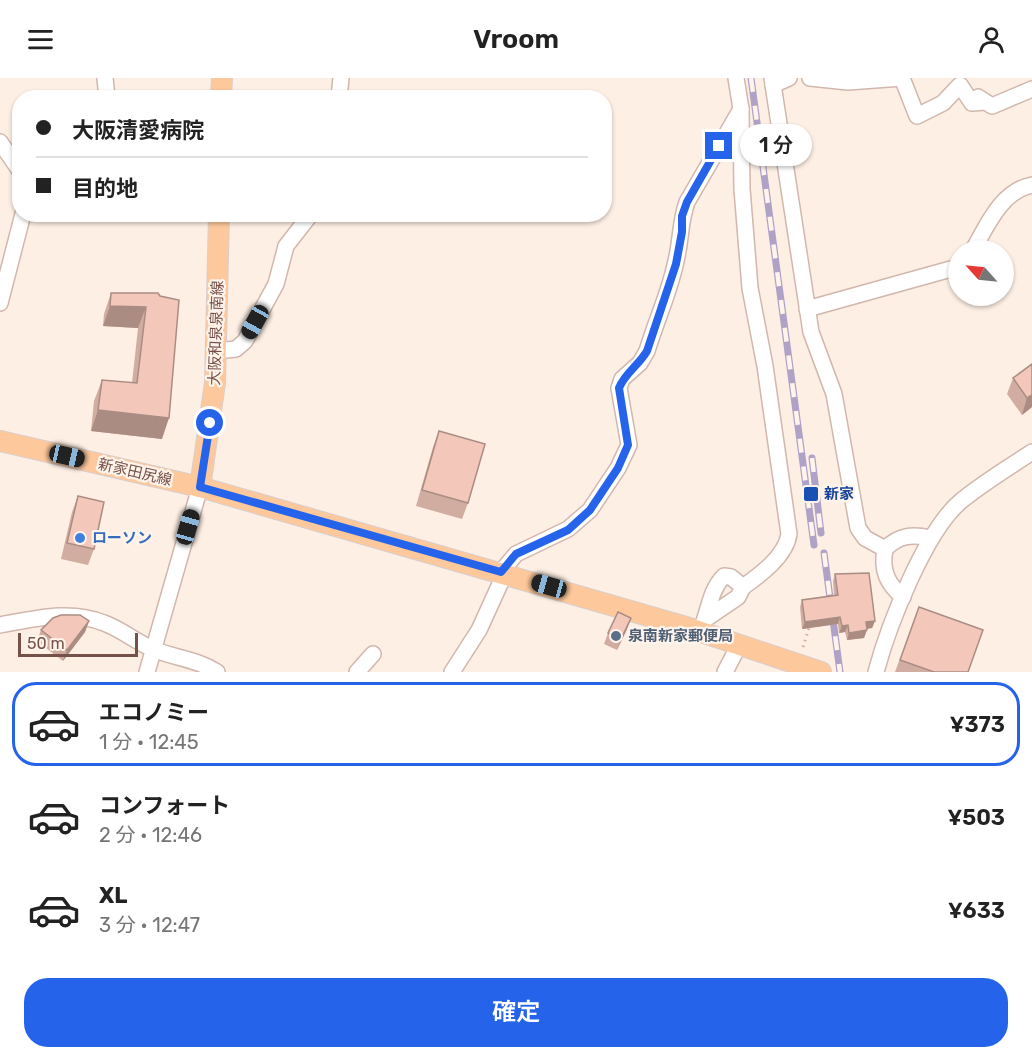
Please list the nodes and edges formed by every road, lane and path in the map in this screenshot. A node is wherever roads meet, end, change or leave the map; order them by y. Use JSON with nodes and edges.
{"nodes":[{"id":1,"x":736,"y":78,"type":"edge"},
{"id":2,"x":789,"y":78,"type":"edge"},
{"id":3,"x":810,"y":78,"type":"edge"},
{"id":4,"x":902,"y":78,"type":"edge"},
{"id":5,"x":968,"y":78,"type":"edge"},
{"id":6,"x":773,"y":81,"type":"edge"},
{"id":7,"x":1032,"y":89,"type":"edge"},
{"id":8,"x":986,"y":102,"type":"junction"},
{"id":9,"x":741,"y":109,"type":"junction"},
{"id":10,"x":0,"y":142,"type":"edge"},
{"id":11,"x":12,"y":159,"type":"edge"},
{"id":12,"x":1032,"y":185,"type":"edge"},
{"id":13,"x":21,"y":222,"type":"edge"},
{"id":14,"x":219,"y":222,"type":"edge"},
{"id":15,"x":305,"y":222,"type":"edge"},
{"id":16,"x":979,"y":240,"type":"edge"},
{"id":17,"x":948,"y":270,"type":"edge"},
{"id":18,"x":0,"y":303,"type":"edge"},
{"id":19,"x":807,"y":309,"type":"junction"},
{"id":20,"x":216,"y":351,"type":"junction"},
{"id":21,"x":0,"y":441,"type":"edge"},
{"id":22,"x":1032,"y":452,"type":"edge"},
{"id":23,"x":200,"y":487,"type":"junction"},
{"id":24,"x":931,"y":538,"type":"junction"},
{"id":25,"x":885,"y":549,"type":"junction"},
{"id":26,"x":503,"y":573,"type":"junction"},
{"id":27,"x":743,"y":587,"type":"junction"},
{"id":28,"x":903,"y":597,"type":"junction"},
{"id":29,"x":704,"y":625,"type":"junction"},
{"id":30,"x":0,"y":626,"type":"edge"},
{"id":31,"x":808,"y":628,"type":"edge"},
{"id":32,"x":806,"y":642,"type":"dead end"},
{"id":33,"x":739,"y":645,"type":"junction"},
{"id":34,"x":154,"y":649,"type":"junction"},
{"id":35,"x":373,"y":654,"type":"dead end"},
{"id":36,"x":147,"y":672,"type":"edge"},
{"id":37,"x":217,"y":672,"type":"edge"},
{"id":38,"x":357,"y":672,"type":"edge"},
{"id":39,"x":452,"y":672,"type":"edge"},
{"id":40,"x":725,"y":672,"type":"edge"},
{"id":41,"x":821,"y":672,"type":"edge"},
{"id":42,"x":876,"y":672,"type":"edge"}],
"edges":[{"from":1,"to":9,"type":"street"},
{"from":2,"to":6,"type":"street"},
{"from":3,"to":4,"type":"street"},
{"from":4,"to":8,"type":"street"},
{"from":5,"to":8,"type":"street"},
{"from":6,"to":19,"type":"street"},
{"from":7,"to":8,"type":"street"},
{"from":9,"to":26,"type":"street"},
{"from":9,"to":27,"type":"street"},
{"from":10,"to":11,"type":"street"},
{"from":12,"to":16,"type":"street"},
{"from":13,"to":18,"type":"street"},
{"from":14,"to":20,"type":"main road","name":"大阪和泉泉南線"},
{"from":15,"to":20,"type":"street"},
{"from":17,"to":19,"type":"street"},
{"from":19,"to":25,"type":"street"},
{"from":20,"to":23,"type":"main road","name":"大阪和泉泉南線"},
{"from":21,"to":23,"type":"main road","name":"新家田尻線"},
{"from":22,"to":24,"type":"street"},
{"from":23,"to":26,"type":"main road"},
{"from":23,"to":34,"type":"street"},
{"from":24,"to":25,"type":"street"},
{"from":24,"to":28,"type":"street"},
{"from":25,"to":28,"type":"street"},
{"from":26,"to":29,"type":"main road"},
{"from":26,"to":39,"type":"street"},
{"from":27,"to":29,"type":"street"},
{"from":27,"to":29,"type":"street"},
{"from":28,"to":42,"type":"street"},
{"from":29,"to":33,"type":"main road"},
{"from":30,"to":34,"type":"street"},
{"from":31,"to":32,"type":"path"},
{"from":33,"to":40,"type":"street"},
{"from":33,"to":41,"type":"main road"},
{"from":34,"to":36,"type":"street"},
{"from":34,"to":37,"type":"street"},
{"from":35,"to":38,"type":"street"}]}
